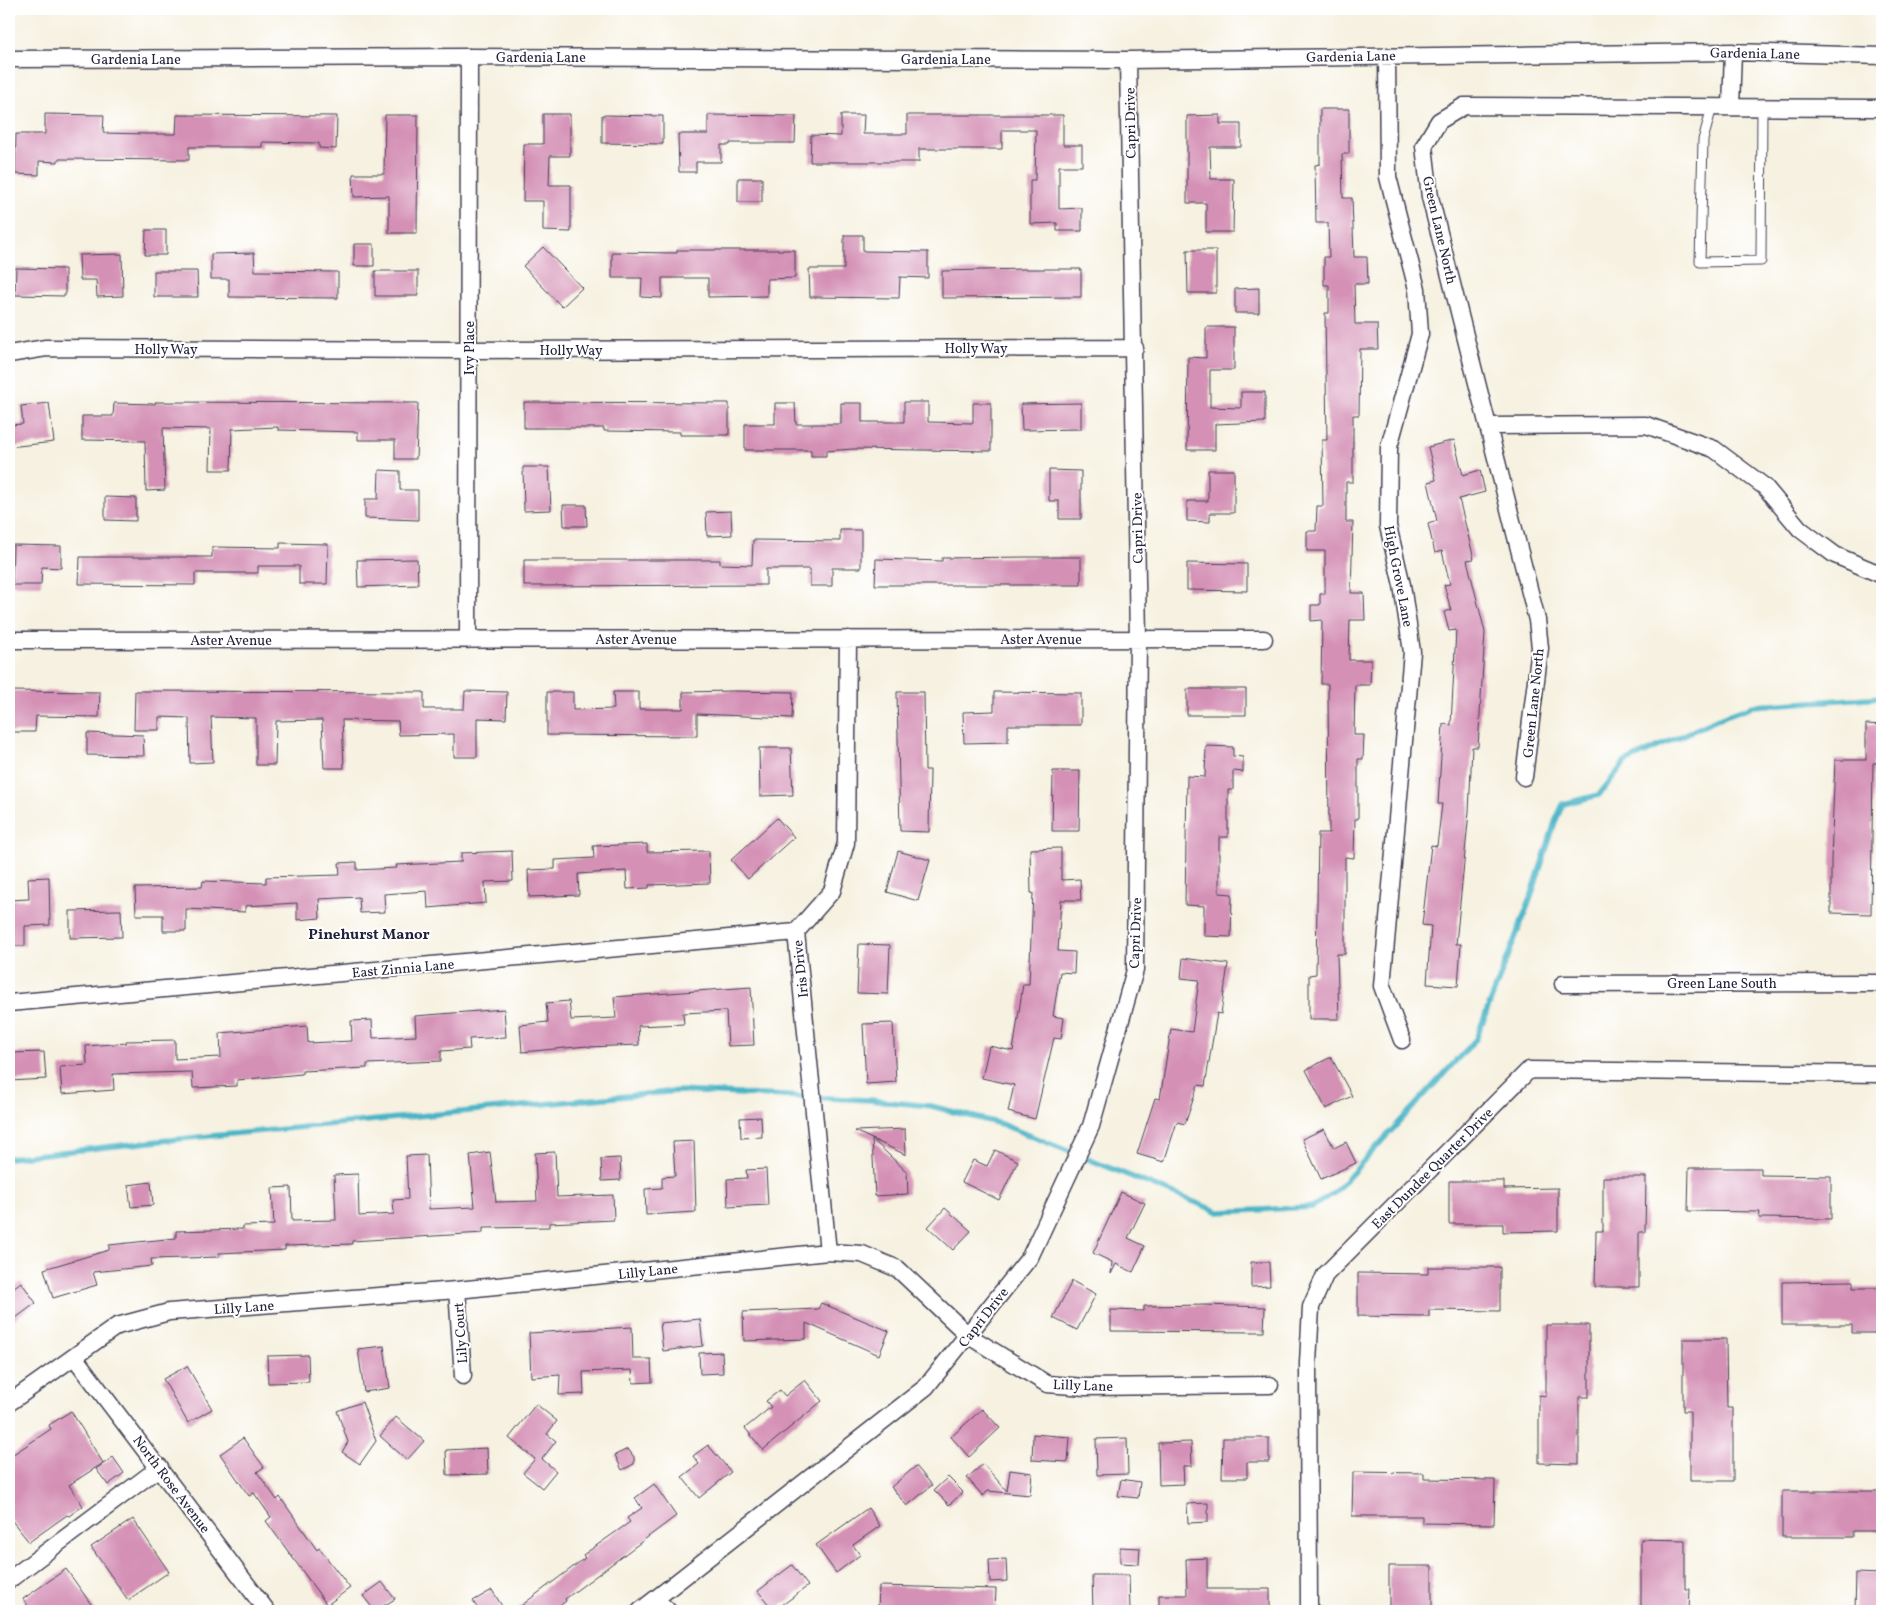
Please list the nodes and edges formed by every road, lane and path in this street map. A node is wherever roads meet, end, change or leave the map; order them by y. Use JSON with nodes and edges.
{"nodes":[{"id":1,"x":1733,"y":52,"type":"junction"},
{"id":2,"x":1387,"y":56,"type":"junction"},
{"id":3,"x":1882,"y":56,"type":"edge"},
{"id":4,"x":469,"y":57,"type":"junction"},
{"id":5,"x":9,"y":59,"type":"edge"},
{"id":6,"x":1128,"y":60,"type":"junction"},
{"id":7,"x":1712,"y":107,"type":"junction"},
{"id":8,"x":1731,"y":107,"type":"junction"},
{"id":9,"x":1762,"y":107,"type":"junction"},
{"id":10,"x":1882,"y":108,"type":"edge"},
{"id":11,"x":1135,"y":348,"type":"junction"},
{"id":12,"x":469,"y":350,"type":"junction"},
{"id":13,"x":9,"y":354,"type":"edge"},
{"id":14,"x":1488,"y":426,"type":"junction"},
{"id":15,"x":1882,"y":575,"type":"edge"},
{"id":16,"x":848,"y":639,"type":"junction"},
{"id":17,"x":1138,"y":639,"type":"junction"},
{"id":18,"x":1264,"y":639,"type":"dead end"},
{"id":19,"x":9,"y":640,"type":"edge"},
{"id":20,"x":468,"y":640,"type":"junction"},
{"id":21,"x":1524,"y":777,"type":"dead end"},
{"id":22,"x":796,"y":932,"type":"junction"},
{"id":23,"x":1882,"y":983,"type":"edge"},
{"id":24,"x":1563,"y":984,"type":"dead end"},
{"id":25,"x":9,"y":1004,"type":"edge"},
{"id":26,"x":1402,"y":1040,"type":"dead end"},
{"id":27,"x":1882,"y":1074,"type":"edge"},
{"id":28,"x":828,"y":1252,"type":"junction"},
{"id":29,"x":457,"y":1290,"type":"junction"},
{"id":30,"x":969,"y":1336,"type":"junction"},
{"id":31,"x":75,"y":1358,"type":"junction"},
{"id":32,"x":463,"y":1376,"type":"dead end"},
{"id":33,"x":1270,"y":1385,"type":"dead end"},
{"id":34,"x":9,"y":1404,"type":"edge"},
{"id":35,"x":160,"y":1467,"type":"junction"},
{"id":36,"x":9,"y":1580,"type":"edge"},
{"id":37,"x":656,"y":1598,"type":"junction"},
{"id":38,"x":267,"y":1611,"type":"edge"},
{"id":39,"x":640,"y":1611,"type":"edge"},
{"id":40,"x":668,"y":1611,"type":"edge"},
{"id":41,"x":1309,"y":1611,"type":"edge"}],
"edges":[{"from":1,"to":2,"type":"street","name":"Gardenia Lane"},
{"from":1,"to":3,"type":"street","name":"Gardenia Lane"},
{"from":1,"to":8,"type":"street"},
{"from":2,"to":6,"type":"street","name":"Gardenia Lane"},
{"from":2,"to":26,"type":"street","name":"High Grove Lane"},
{"from":4,"to":5,"type":"street","name":"Gardenia Lane"},
{"from":4,"to":6,"type":"street","name":"Gardenia Lane"},
{"from":4,"to":12,"type":"street","name":"Ivy Place"},
{"from":6,"to":11,"type":"street","name":"Capri Drive"},
{"from":7,"to":8,"type":"street","name":"Green Lane North"},
{"from":7,"to":9,"type":"lane"},
{"from":7,"to":14,"type":"street","name":"Green Lane North"},
{"from":8,"to":9,"type":"street","name":"Green Lane North"},
{"from":9,"to":10,"type":"street","name":"Green Lane North"},
{"from":11,"to":12,"type":"street","name":"Holly Way"},
{"from":11,"to":17,"type":"street","name":"Capri Drive"},
{"from":12,"to":13,"type":"street","name":"Holly Way"},
{"from":12,"to":20,"type":"street","name":"Ivy Place"},
{"from":14,"to":15,"type":"street"},
{"from":14,"to":21,"type":"street","name":"Green Lane North"},
{"from":16,"to":17,"type":"street","name":"Aster Avenue"},
{"from":16,"to":20,"type":"street","name":"Aster Avenue"},
{"from":16,"to":22,"type":"street","name":"Iris Drive"},
{"from":17,"to":18,"type":"street","name":"Aster Avenue"},
{"from":17,"to":30,"type":"street","name":"Capri Drive"},
{"from":19,"to":20,"type":"street","name":"Aster Avenue"},
{"from":22,"to":25,"type":"street","name":"East Zinnia Lane"},
{"from":22,"to":28,"type":"street","name":"Iris Drive"},
{"from":23,"to":24,"type":"street","name":"Green Lane South"},
{"from":27,"to":41,"type":"street","name":"East Dundee Quarter Drive"},
{"from":28,"to":29,"type":"street","name":"Lilly Lane"},
{"from":28,"to":30,"type":"street","name":"Lilly Lane"},
{"from":29,"to":31,"type":"street","name":"Lilly Lane"},
{"from":29,"to":32,"type":"street","name":"Lily Court"},
{"from":30,"to":33,"type":"street","name":"Lilly Lane"},
{"from":30,"to":37,"type":"street","name":"Capri Drive"},
{"from":31,"to":34,"type":"street","name":"Lilly Lane"},
{"from":31,"to":35,"type":"street","name":"North Rose Avenue"},
{"from":35,"to":36,"type":"street"},
{"from":35,"to":38,"type":"street","name":"North Rose Avenue"},
{"from":37,"to":39,"type":"street","name":"Capri Drive"},
{"from":37,"to":40,"type":"street"}]}
